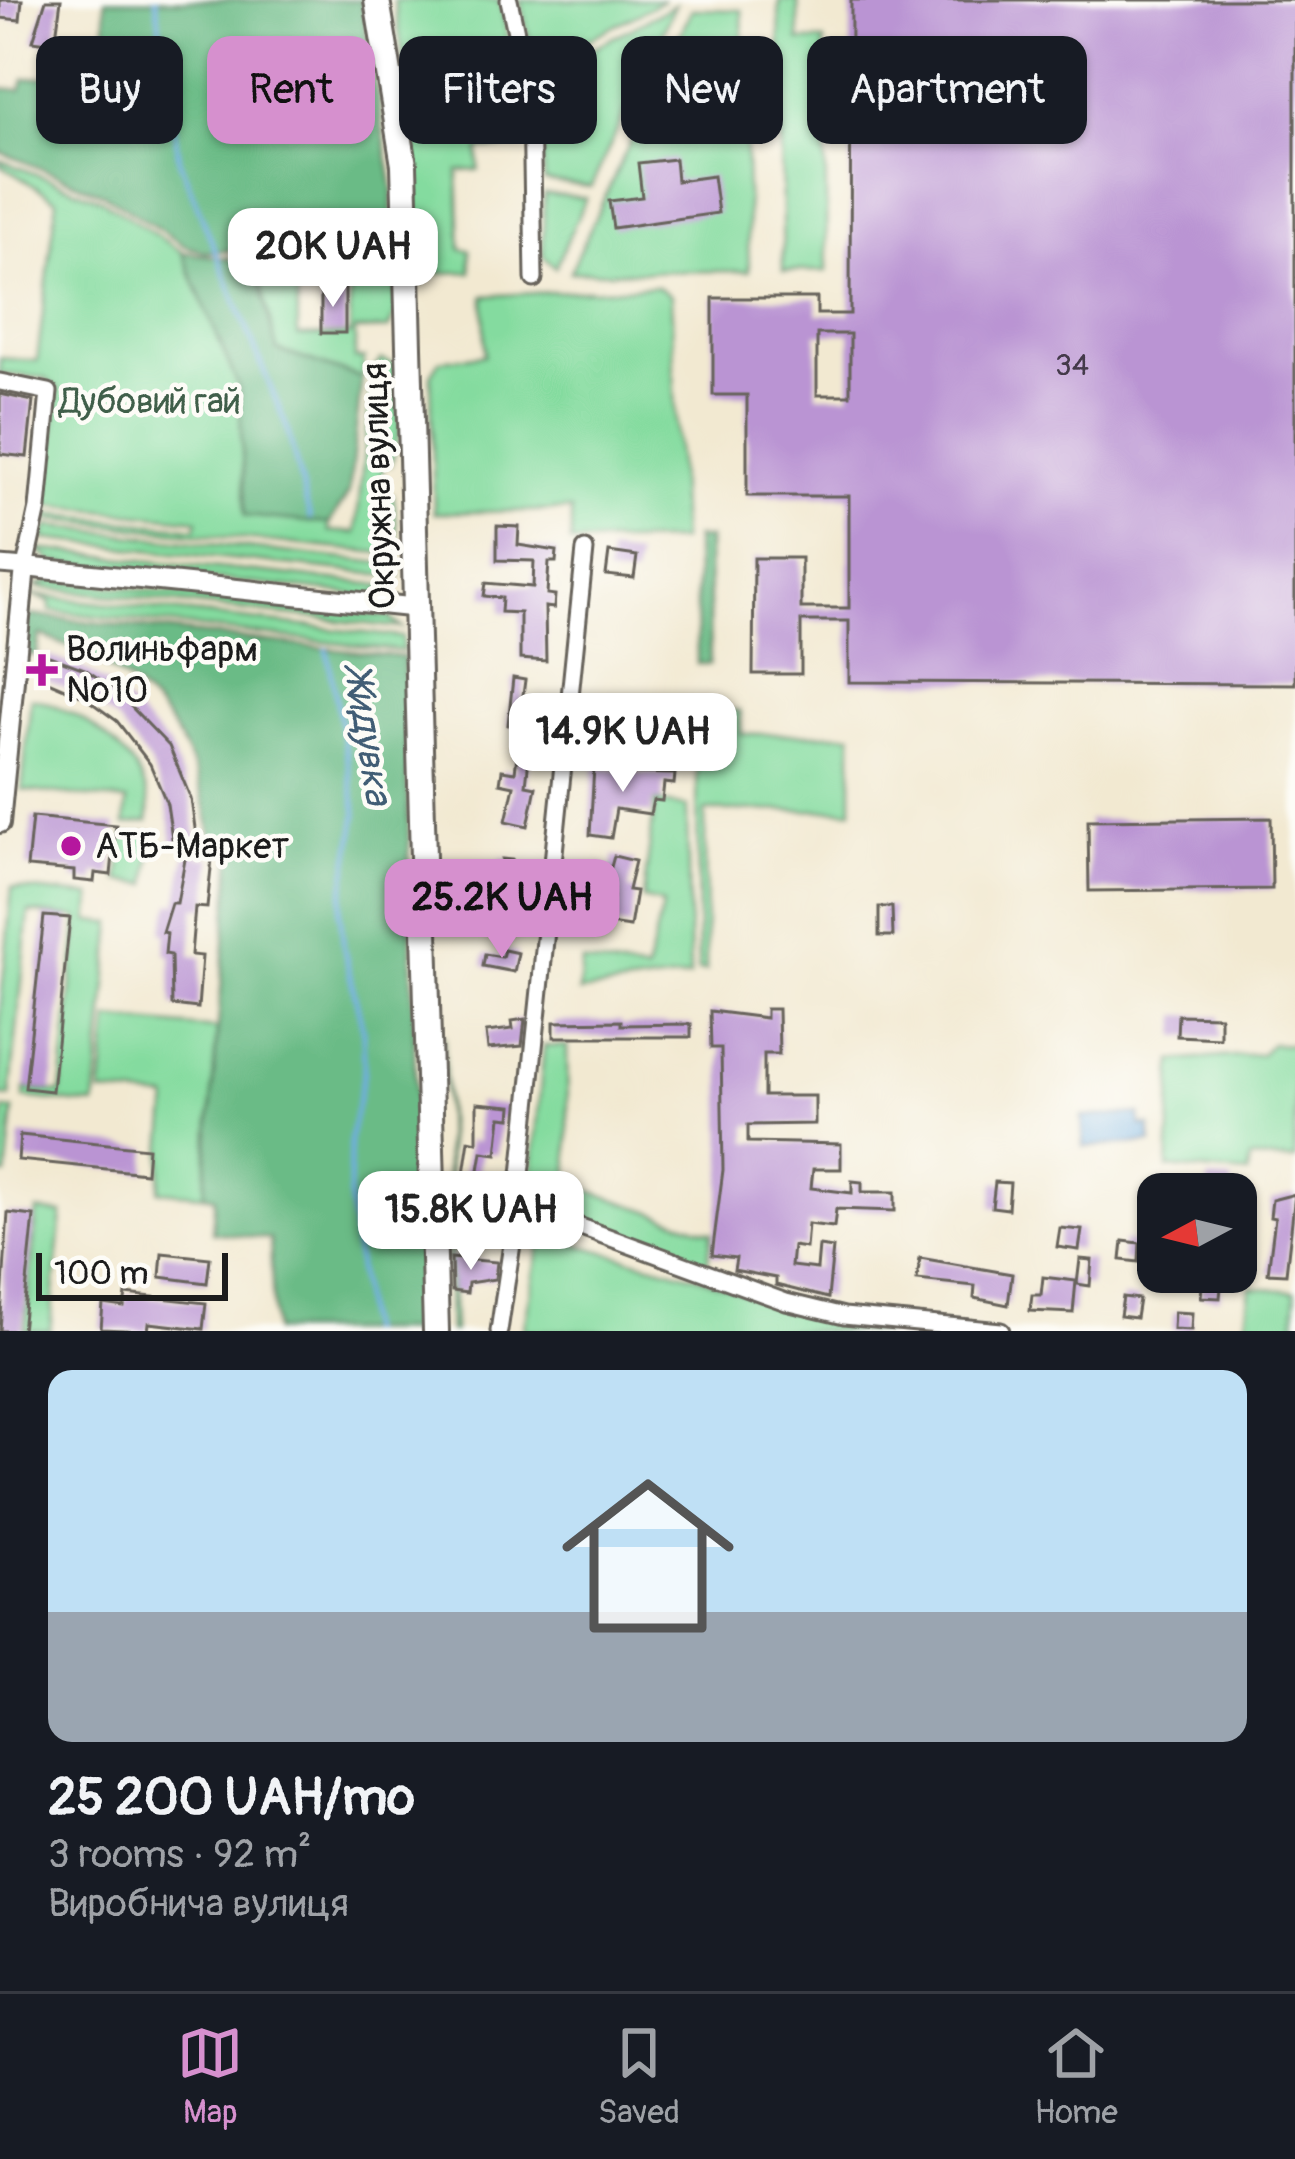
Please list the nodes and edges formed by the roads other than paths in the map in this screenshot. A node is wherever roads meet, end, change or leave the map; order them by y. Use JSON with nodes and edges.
{"nodes":[{"id":1,"x":377,"y":0,"type":"edge"},
{"id":2,"x":509,"y":0,"type":"edge"},
{"id":3,"x":534,"y":279,"type":"dead end"},
{"id":4,"x":0,"y":382,"type":"edge"},
{"id":5,"x":585,"y":550,"type":"dead end"},
{"id":6,"x":0,"y":565,"type":"edge"},
{"id":7,"x":25,"y":568,"type":"junction"},
{"id":8,"x":419,"y":608,"type":"junction"},
{"id":9,"x":1,"y":802,"type":"edge"},
{"id":10,"x":0,"y":823,"type":"edge"},
{"id":11,"x":518,"y":1204,"type":"junction"},
{"id":12,"x":436,"y":1331,"type":"edge"},
{"id":13,"x":499,"y":1331,"type":"edge"},
{"id":14,"x":1001,"y":1331,"type":"edge"}],
"edges":[{"from":1,"to":8,"type":"main road","name":"Окружна вулиця"},
{"from":2,"to":3,"type":"street"},
{"from":4,"to":7,"type":"street"},
{"from":5,"to":11,"type":"street"},
{"from":6,"to":7,"type":"street"},
{"from":7,"to":8,"type":"street"},
{"from":7,"to":9,"type":"street"},
{"from":8,"to":12,"type":"main road","name":"Окружна вулиця"},
{"from":9,"to":10,"type":"street"},
{"from":11,"to":13,"type":"street"},
{"from":11,"to":14,"type":"street"}]}
